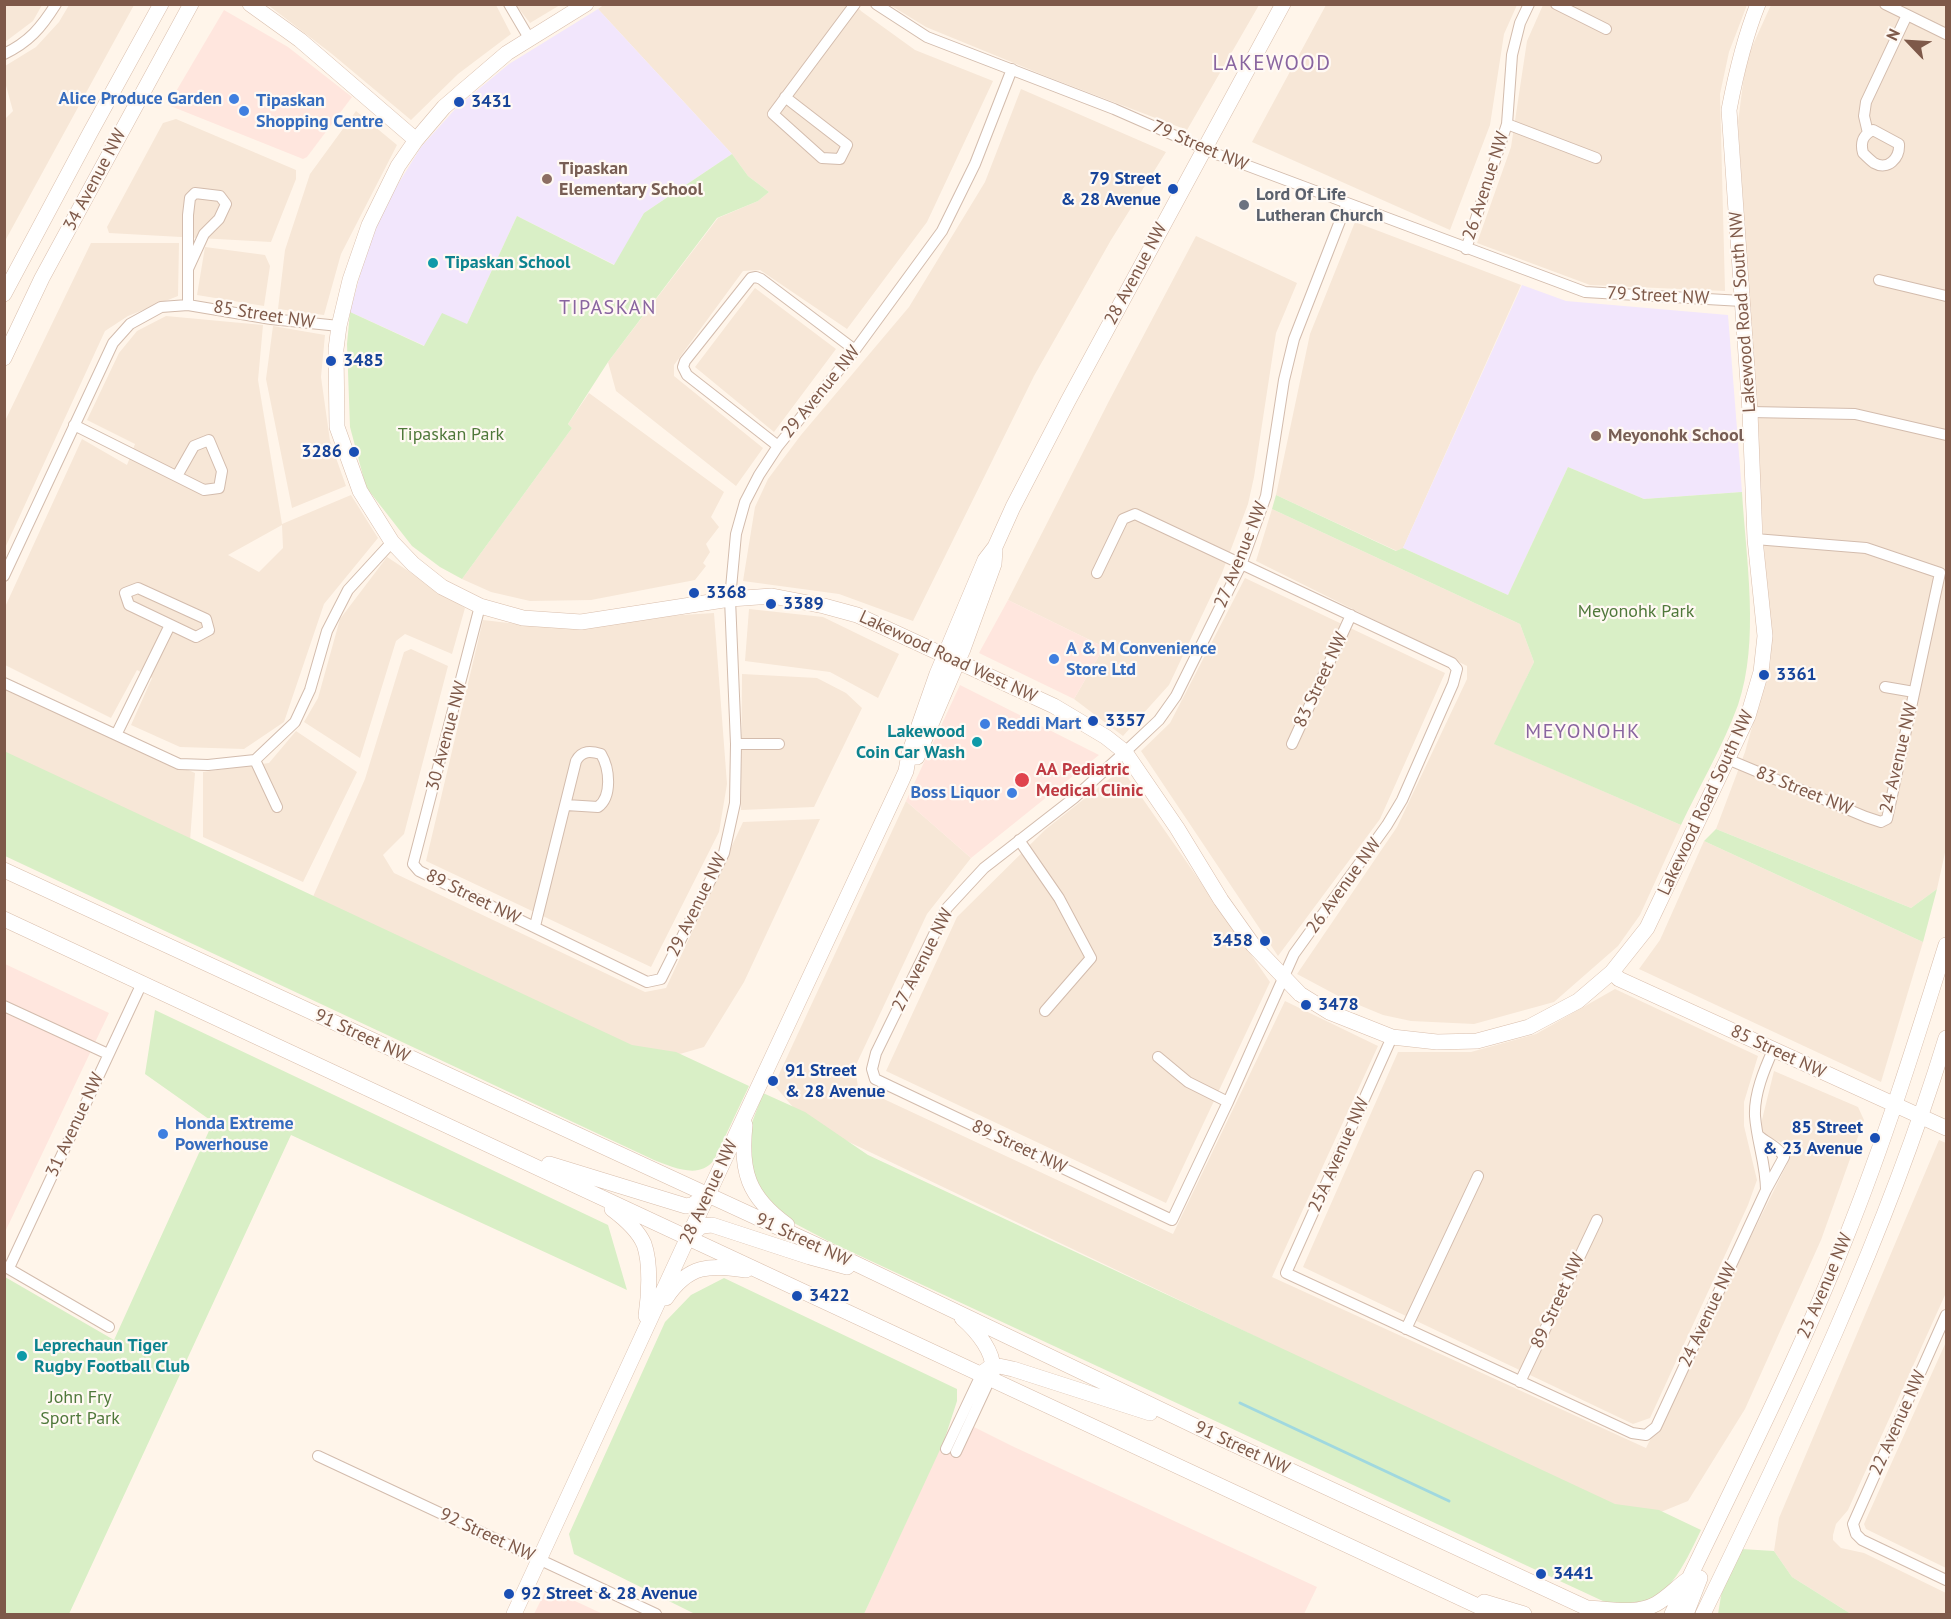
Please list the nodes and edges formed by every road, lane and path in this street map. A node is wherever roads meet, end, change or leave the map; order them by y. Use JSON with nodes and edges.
{"nodes":[{"id":1,"x":56,"y":4,"type":"edge"},
{"id":2,"x":161,"y":4,"type":"edge"},
{"id":3,"x":191,"y":4,"type":"edge"},
{"id":4,"x":250,"y":4,"type":"edge"},
{"id":5,"x":509,"y":4,"type":"edge"},
{"id":6,"x":586,"y":4,"type":"edge"},
{"id":7,"x":855,"y":4,"type":"edge"},
{"id":8,"x":876,"y":4,"type":"edge"},
{"id":9,"x":1283,"y":4,"type":"edge"},
{"id":10,"x":1529,"y":4,"type":"edge"},
{"id":11,"x":1556,"y":4,"type":"edge"},
{"id":12,"x":1758,"y":4,"type":"edge"},
{"id":13,"x":1885,"y":4,"type":"edge"},
{"id":14,"x":1907,"y":15,"type":"junction"},
{"id":15,"x":1606,"y":29,"type":"dead end"},
{"id":16,"x":1947,"y":34,"type":"edge"},
{"id":17,"x":529,"y":38,"type":"junction"},
{"id":18,"x":4,"y":54,"type":"edge"},
{"id":19,"x":1012,"y":69,"type":"junction"},
{"id":20,"x":784,"y":97,"type":"junction"},
{"id":21,"x":1507,"y":124,"type":"junction"},
{"id":22,"x":1868,"y":132,"type":"dead end"},
{"id":23,"x":416,"y":140,"type":"junction"},
{"id":24,"x":1204,"y":149,"type":"junction"},
{"id":25,"x":1596,"y":158,"type":"dead end"},
{"id":26,"x":1347,"y":203,"type":"junction"},
{"id":27,"x":1466,"y":249,"type":"junction"},
{"id":28,"x":188,"y":269,"type":"junction"},
{"id":29,"x":1879,"y":280,"type":"dead end"},
{"id":30,"x":4,"y":294,"type":"edge"},
{"id":31,"x":1947,"y":296,"type":"edge"},
{"id":32,"x":1742,"y":301,"type":"junction"},
{"id":33,"x":188,"y":304,"type":"junction"},
{"id":34,"x":339,"y":326,"type":"junction"},
{"id":35,"x":855,"y":350,"type":"junction"},
{"id":36,"x":4,"y":358,"type":"edge"},
{"id":37,"x":1750,"y":412,"type":"junction"},
{"id":38,"x":74,"y":425,"type":"junction"},
{"id":39,"x":1947,"y":435,"type":"edge"},
{"id":40,"x":778,"y":446,"type":"junction"},
{"id":41,"x":177,"y":476,"type":"junction"},
{"id":42,"x":1755,"y":539,"type":"junction"},
{"id":43,"x":392,"y":542,"type":"junction"},
{"id":44,"x":1241,"y":565,"type":"junction"},
{"id":45,"x":1097,"y":573,"type":"dead end"},
{"id":46,"x":4,"y":576,"type":"edge"},
{"id":47,"x":730,"y":599,"type":"junction"},
{"id":48,"x":480,"y":606,"type":"junction"},
{"id":49,"x":1351,"y":615,"type":"junction"},
{"id":50,"x":170,"y":625,"type":"junction"},
{"id":51,"x":951,"y":658,"type":"junction"},
{"id":52,"x":1457,"y":669,"type":"joint"},
{"id":53,"x":4,"y":683,"type":"edge"},
{"id":54,"x":1885,"y":687,"type":"dead end"},
{"id":55,"x":1914,"y":692,"type":"junction"},
{"id":56,"x":117,"y":734,"type":"junction"},
{"id":57,"x":736,"y":744,"type":"junction"},
{"id":58,"x":779,"y":744,"type":"dead end"},
{"id":59,"x":1292,"y":744,"type":"dead end"},
{"id":60,"x":1125,"y":752,"type":"junction"},
{"id":61,"x":1726,"y":759,"type":"junction"},
{"id":62,"x":255,"y":760,"type":"junction"},
{"id":63,"x":566,"y":805,"type":"junction"},
{"id":64,"x":277,"y":807,"type":"dead end"},
{"id":65,"x":1881,"y":822,"type":"joint"},
{"id":66,"x":1019,"y":840,"type":"junction"},
{"id":67,"x":413,"y":864,"type":"joint"},
{"id":68,"x":4,"y":870,"type":"edge"},
{"id":69,"x":4,"y":875,"type":"edge"},
{"id":70,"x":75,"y":903,"type":"junction"},
{"id":71,"x":4,"y":919,"type":"edge"},
{"id":72,"x":535,"y":926,"type":"junction"},
{"id":73,"x":1947,"y":945,"type":"edge"},
{"id":74,"x":1612,"y":972,"type":"junction"},
{"id":75,"x":1284,"y":978,"type":"junction"},
{"id":76,"x":647,"y":982,"type":"joint"},
{"id":77,"x":142,"y":983,"type":"junction"},
{"id":78,"x":4,"y":1006,"type":"edge"},
{"id":79,"x":1045,"y":1011,"type":"dead end"},
{"id":80,"x":1546,"y":1019,"type":"joint"},
{"id":81,"x":1392,"y":1037,"type":"junction"},
{"id":82,"x":1947,"y":1038,"type":"edge"},
{"id":83,"x":1773,"y":1050,"type":"junction"},
{"id":84,"x":108,"y":1054,"type":"junction"},
{"id":85,"x":1158,"y":1057,"type":"dead end"},
{"id":86,"x":872,"y":1070,"type":"joint"},
{"id":87,"x":1228,"y":1102,"type":"junction"},
{"id":88,"x":1896,"y":1105,"type":"junction"},
{"id":89,"x":746,"y":1115,"type":"junction"},
{"id":90,"x":1922,"y":1117,"type":"junction"},
{"id":91,"x":1947,"y":1128,"type":"edge"},
{"id":92,"x":1758,"y":1135,"type":"junction"},
{"id":93,"x":519,"y":1159,"type":"junction"},
{"id":94,"x":1478,"y":1176,"type":"dead end"},
{"id":95,"x":1766,"y":1190,"type":"junction"},
{"id":96,"x":595,"y":1194,"type":"junction"},
{"id":97,"x":707,"y":1195,"type":"junction"},
{"id":98,"x":1172,"y":1220,"type":"joint"},
{"id":99,"x":1597,"y":1220,"type":"dead end"},
{"id":100,"x":687,"y":1238,"type":"junction"},
{"id":101,"x":823,"y":1248,"type":"junction"},
{"id":102,"x":7,"y":1267,"type":"edge"},
{"id":103,"x":763,"y":1273,"type":"junction"},
{"id":104,"x":879,"y":1276,"type":"junction"},
{"id":105,"x":921,"y":1294,"type":"junction"},
{"id":106,"x":1947,"y":1315,"type":"edge"},
{"id":107,"x":110,"y":1327,"type":"dead end"},
{"id":108,"x":1406,"y":1329,"type":"junction"},
{"id":109,"x":643,"y":1333,"type":"junction"},
{"id":110,"x":988,"y":1374,"type":"junction"},
{"id":111,"x":1520,"y":1382,"type":"junction"},
{"id":112,"x":1218,"y":1437,"type":"junction"},
{"id":113,"x":951,"y":1450,"type":"dead end"},
{"id":114,"x":318,"y":1456,"type":"dead end"},
{"id":115,"x":1739,"y":1474,"type":"junction"},
{"id":116,"x":539,"y":1560,"type":"junction"},
{"id":117,"x":1690,"y":1578,"type":"junction"},
{"id":118,"x":1947,"y":1580,"type":"edge"},
{"id":119,"x":1718,"y":1584,"type":"junction"},
{"id":120,"x":1439,"y":1588,"type":"junction"},
{"id":121,"x":1584,"y":1608,"type":"junction"},
{"id":122,"x":514,"y":1614,"type":"edge"},
{"id":123,"x":656,"y":1614,"type":"edge"},
{"id":124,"x":1495,"y":1614,"type":"edge"},
{"id":125,"x":1524,"y":1614,"type":"edge"},
{"id":126,"x":1600,"y":1614,"type":"edge"},
{"id":127,"x":1672,"y":1614,"type":"edge"},
{"id":128,"x":1686,"y":1614,"type":"edge"},
{"id":129,"x":1702,"y":1614,"type":"edge"},
{"id":130,"x":1714,"y":1614,"type":"edge"}],
"edges":[{"from":1,"to":18,"type":"street"},
{"from":2,"to":30,"type":"main road","name":"34 Avenue NW"},
{"from":3,"to":36,"type":"main road","name":"34 Avenue NW"},
{"from":4,"to":23,"type":"main road"},
{"from":5,"to":17,"type":"street"},
{"from":6,"to":17,"type":"main road","name":"Lakewood Road West NW"},
{"from":7,"to":20,"type":"street"},
{"from":8,"to":19,"type":"street","name":"79 Street NW"},
{"from":9,"to":24,"type":"main road","name":"28 Avenue NW"},
{"from":10,"to":21,"type":"street","name":"26 Avenue NW"},
{"from":11,"to":15,"type":"street"},
{"from":12,"to":32,"type":"main road","name":"Lakewood Road South NW"},
{"from":13,"to":14,"type":"street"},
{"from":14,"to":16,"type":"street"},
{"from":14,"to":22,"type":"street"},
{"from":17,"to":23,"type":"main road","name":"Lakewood Road West NW"},
{"from":19,"to":24,"type":"street","name":"79 Street NW"},
{"from":19,"to":35,"type":"street","name":"29 Avenue NW"},
{"from":20,"to":20,"type":"street"},
{"from":21,"to":25,"type":"street","name":"26 Avenue NW"},
{"from":21,"to":27,"type":"street","name":"26 Avenue NW"},
{"from":23,"to":34,"type":"main road","name":"Lakewood Road West NW"},
{"from":24,"to":26,"type":"street","name":"79 Street NW"},
{"from":24,"to":51,"type":"main road","name":"28 Avenue NW"},
{"from":26,"to":27,"type":"street","name":"79 Street NW"},
{"from":26,"to":44,"type":"street","name":"27 Avenue NW"},
{"from":27,"to":32,"type":"street","name":"79 Street NW"},
{"from":28,"to":28,"type":"street","name":"85 Street NW"},
{"from":28,"to":33,"type":"street","name":"85 Street NW"},
{"from":29,"to":31,"type":"street"},
{"from":32,"to":37,"type":"main road","name":"Lakewood Road South NW"},
{"from":33,"to":34,"type":"street","name":"85 Street NW"},
{"from":33,"to":38,"type":"street","name":"85 Street NW"},
{"from":34,"to":43,"type":"main road","name":"Lakewood Road West NW"},
{"from":35,"to":40,"type":"street","name":"29 Avenue NW"},
{"from":35,"to":40,"type":"street"},
{"from":37,"to":39,"type":"street"},
{"from":37,"to":42,"type":"main road","name":"Lakewood Road South NW"},
{"from":38,"to":41,"type":"street"},
{"from":38,"to":46,"type":"street"},
{"from":40,"to":47,"type":"street","name":"29 Avenue NW"},
{"from":41,"to":41,"type":"street"},
{"from":42,"to":55,"type":"street","name":"24 Avenue NW"},
{"from":42,"to":61,"type":"main road","name":"Lakewood Road South NW"},
{"from":43,"to":48,"type":"main road","name":"Lakewood Road West NW"},
{"from":43,"to":62,"type":"street"},
{"from":44,"to":45,"type":"street","name":"83 Street NW"},
{"from":44,"to":49,"type":"street","name":"83 Street NW"},
{"from":44,"to":60,"type":"street","name":"27 Avenue NW"},
{"from":47,"to":48,"type":"main road","name":"Lakewood Road West NW"},
{"from":47,"to":51,"type":"main road","name":"Lakewood Road West NW"},
{"from":47,"to":57,"type":"street","name":"29 Avenue NW"},
{"from":48,"to":67,"type":"street","name":"30 Avenue NW"},
{"from":49,"to":52,"type":"street","name":"83 Street NW"},
{"from":49,"to":59,"type":"street","name":"83 Street NW"},
{"from":50,"to":50,"type":"street"},
{"from":50,"to":56,"type":"street"},
{"from":51,"to":60,"type":"main road","name":"Lakewood Road West NW"},
{"from":51,"to":89,"type":"main road","name":"28 Avenue NW"},
{"from":52,"to":75,"type":"street","name":"26 Avenue NW"},
{"from":53,"to":56,"type":"street"},
{"from":54,"to":55,"type":"street","name":"24 Avenue NW"},
{"from":55,"to":65,"type":"street","name":"24 Avenue NW"},
{"from":56,"to":62,"type":"street"},
{"from":57,"to":58,"type":"street"},
{"from":57,"to":76,"type":"street","name":"29 Avenue NW"},
{"from":60,"to":66,"type":"street","name":"27 Avenue NW"},
{"from":60,"to":75,"type":"main road","name":"Lakewood Road West NW"},
{"from":61,"to":65,"type":"street","name":"83 Street NW"},
{"from":61,"to":74,"type":"main road","name":"Lakewood Road South NW"},
{"from":62,"to":64,"type":"street"},
{"from":63,"to":63,"type":"street","name":"89 Street NW"},
{"from":63,"to":72,"type":"street","name":"89 Street NW"},
{"from":66,"to":79,"type":"street"},
{"from":66,"to":86,"type":"street","name":"27 Avenue NW"},
{"from":67,"to":72,"type":"street","name":"89 Street NW"},
{"from":68,"to":70,"type":"main road","name":"91 Street NW"},
{"from":69,"to":70,"type":"main road"},
{"from":70,"to":97,"type":"main road","name":"91 Street NW"},
{"from":71,"to":77,"type":"main road"},
{"from":72,"to":76,"type":"street","name":"89 Street NW"},
{"from":73,"to":88,"type":"main road","name":"23 Avenue NW"},
{"from":74,"to":80,"type":"main road","name":"Lakewood Road South NW"},
{"from":74,"to":83,"type":"main road","name":"85 Street NW"},
{"from":75,"to":81,"type":"main road","name":"Lakewood Road West NW"},
{"from":75,"to":87,"type":"street","name":"26 Avenue NW"},
{"from":77,"to":84,"type":"street","name":"31 Avenue NW"},
{"from":77,"to":93,"type":"main road"},
{"from":78,"to":84,"type":"street"},
{"from":80,"to":81,"type":"main road","name":"Lakewood Road West NW"},
{"from":81,"to":108,"type":"street","name":"25A Avenue NW"},
{"from":82,"to":90,"type":"main road","name":"23 Avenue NW"},
{"from":83,"to":88,"type":"main road","name":"85 Street NW"},
{"from":83,"to":92,"type":"street"},
{"from":84,"to":102,"type":"street","name":"31 Avenue NW"},
{"from":85,"to":87,"type":"street"},
{"from":86,"to":98,"type":"street","name":"89 Street NW"},
{"from":87,"to":98,"type":"street","name":"26 Avenue NW"},
{"from":88,"to":90,"type":"main road","name":"85 Street NW"},
{"from":88,"to":115,"type":"main road","name":"23 Avenue NW"},
{"from":89,"to":97,"type":"main road","name":"28 Avenue NW"},
{"from":89,"to":101,"type":"main road"},
{"from":90,"to":91,"type":"main road","name":"85 Street NW"},
{"from":90,"to":119,"type":"main road","name":"23 Avenue NW"},
{"from":92,"to":95,"type":"street"},
{"from":92,"to":95,"type":"street","name":"24 Avenue NW"},
{"from":93,"to":96,"type":"main road"},
{"from":93,"to":97,"type":"main road"},
{"from":94,"to":108,"type":"street"},
{"from":95,"to":111,"type":"street","name":"24 Avenue NW"},
{"from":96,"to":100,"type":"main road"},
{"from":96,"to":109,"type":"main road"},
{"from":97,"to":100,"type":"main road","name":"28 Avenue NW"},
{"from":97,"to":101,"type":"main road","name":"91 Street NW"},
{"from":99,"to":111,"type":"street","name":"89 Street NW"},
{"from":100,"to":103,"type":"main road"},
{"from":100,"to":104,"type":"main road"},
{"from":100,"to":109,"type":"main road","name":"28 Avenue NW"},
{"from":101,"to":104,"type":"main road","name":"91 Street NW"},
{"from":102,"to":107,"type":"street"},
{"from":103,"to":109,"type":"main road"},
{"from":103,"to":110,"type":"main road"},
{"from":104,"to":105,"type":"main road","name":"91 Street NW"},
{"from":105,"to":110,"type":"main road"},
{"from":105,"to":112,"type":"main road","name":"91 Street NW"},
{"from":106,"to":118,"type":"street","name":"22 Avenue NW"},
{"from":108,"to":111,"type":"street"},
{"from":109,"to":116,"type":"main road","name":"28 Avenue NW"},
{"from":110,"to":112,"type":"main road"},
{"from":110,"to":113,"type":"street"},
{"from":110,"to":120,"type":"main road"},
{"from":112,"to":121,"type":"main road","name":"91 Street NW"},
{"from":114,"to":116,"type":"street","name":"92 Street NW"},
{"from":115,"to":117,"type":"main road","name":"23 Avenue NW"},
{"from":115,"to":128,"type":"main road"},
{"from":116,"to":122,"type":"main road","name":"28 Avenue NW"},
{"from":116,"to":123,"type":"street","name":"92 Street NW"},
{"from":117,"to":121,"type":"main road"},
{"from":117,"to":127,"type":"main road","name":"23 Avenue NW"},
{"from":119,"to":129,"type":"main road","name":"23 Avenue NW"},
{"from":119,"to":130,"type":"main road"},
{"from":120,"to":124,"type":"main road"},
{"from":120,"to":125,"type":"main road"},
{"from":121,"to":126,"type":"main road","name":"91 Street NW"}]}
